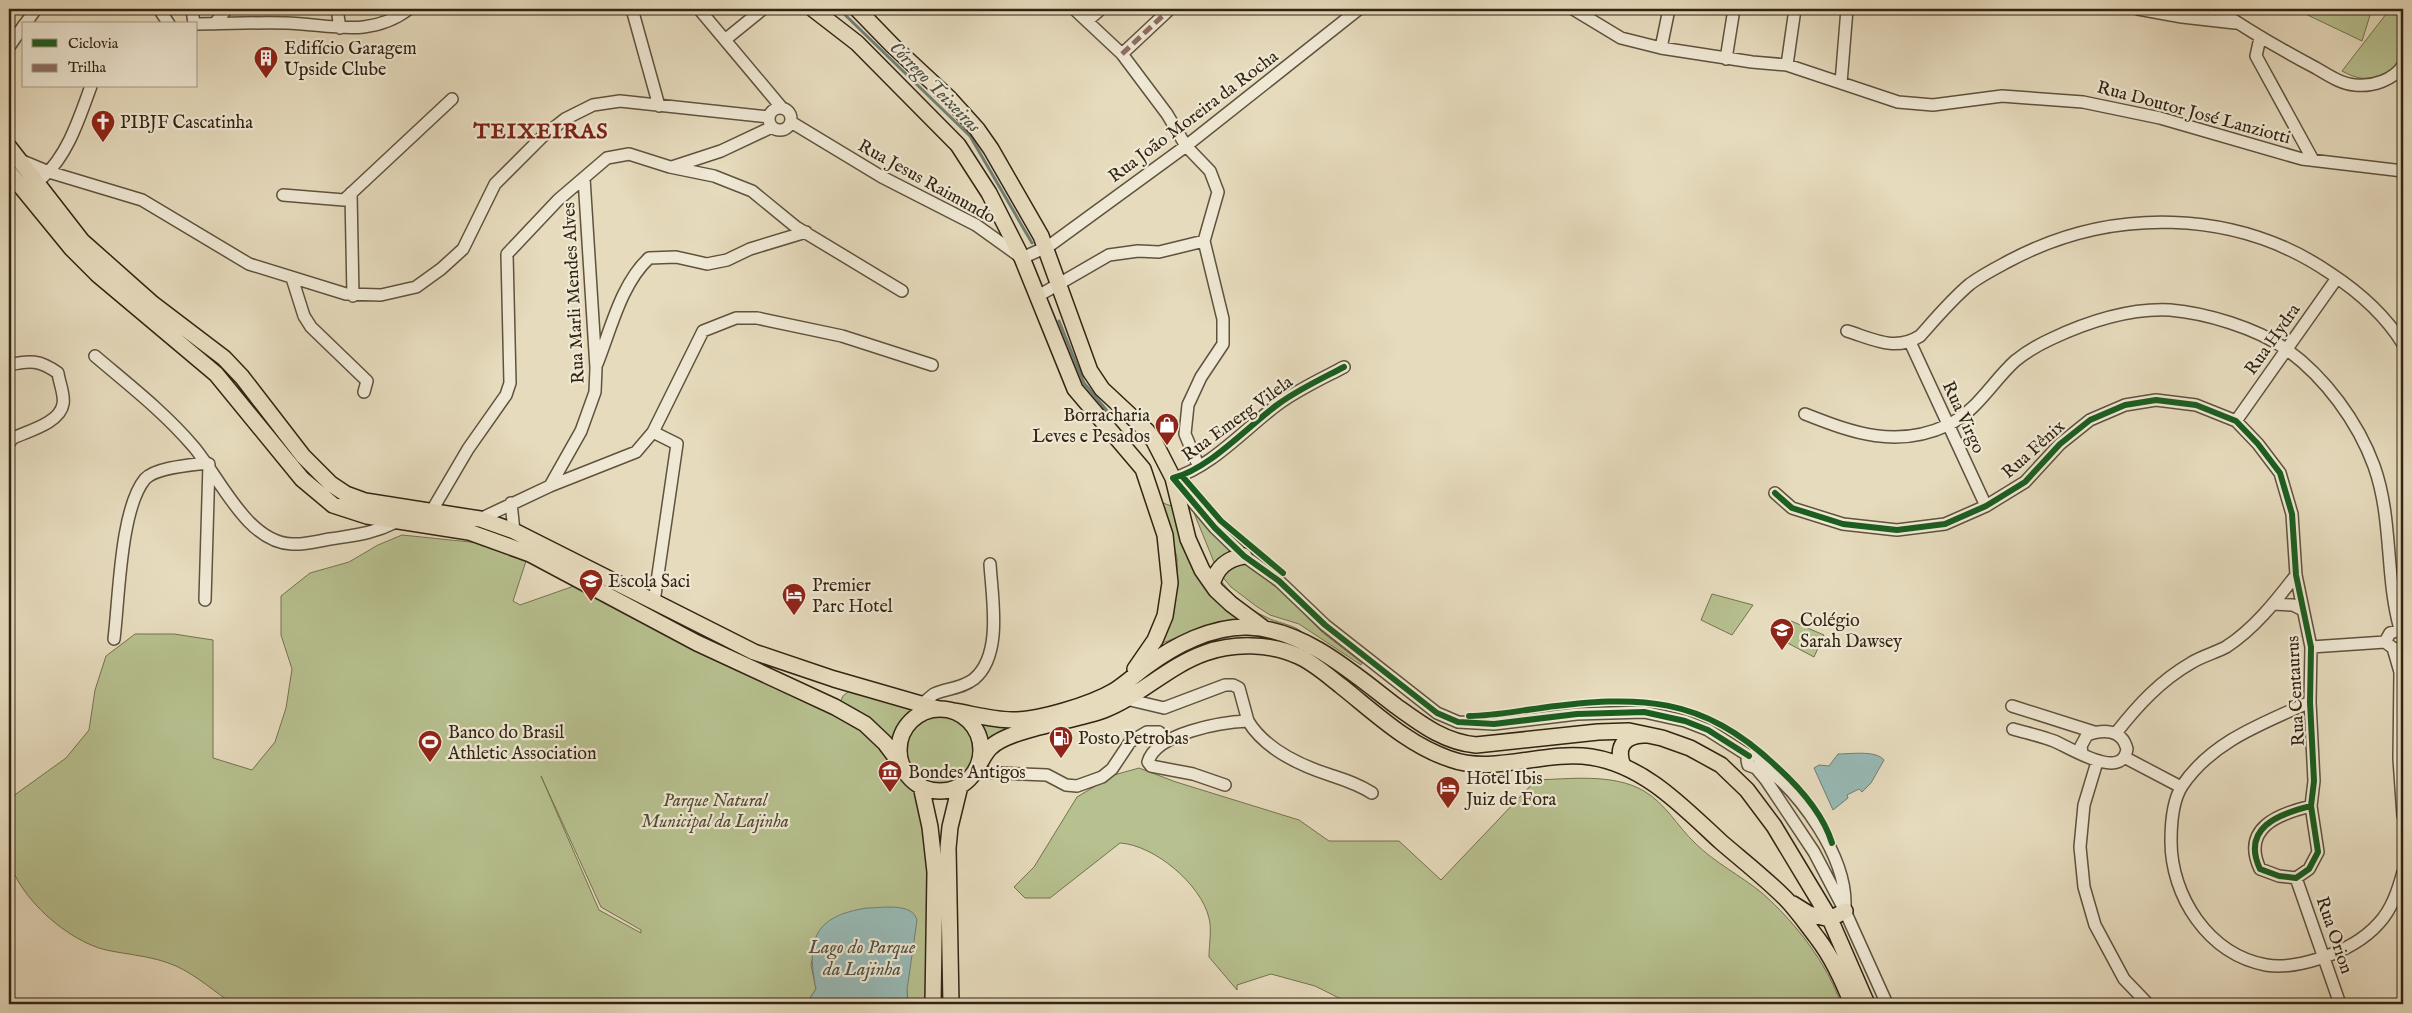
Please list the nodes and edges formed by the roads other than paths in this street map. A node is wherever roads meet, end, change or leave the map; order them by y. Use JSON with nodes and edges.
{"nodes":[{"id":1,"x":36,"y":9,"type":"edge"},
{"id":2,"x":159,"y":9,"type":"edge"},
{"id":3,"x":192,"y":9,"type":"edge"},
{"id":4,"x":227,"y":9,"type":"edge"},
{"id":5,"x":338,"y":9,"type":"edge"},
{"id":6,"x":409,"y":9,"type":"edge"},
{"id":7,"x":632,"y":9,"type":"edge"},
{"id":8,"x":699,"y":9,"type":"edge"},
{"id":9,"x":763,"y":9,"type":"edge"},
{"id":10,"x":814,"y":9,"type":"edge"},
{"id":11,"x":857,"y":9,"type":"edge"},
{"id":12,"x":1074,"y":9,"type":"edge"},
{"id":13,"x":1101,"y":9,"type":"edge"},
{"id":14,"x":1170,"y":9,"type":"edge"},
{"id":15,"x":1573,"y":9,"type":"edge"},
{"id":16,"x":1668,"y":9,"type":"edge"},
{"id":17,"x":1734,"y":9,"type":"edge"},
{"id":18,"x":1795,"y":9,"type":"edge"},
{"id":19,"x":1847,"y":9,"type":"edge"},
{"id":20,"x":2138,"y":9,"type":"edge"},
{"id":21,"x":2217,"y":9,"type":"edge"},
{"id":22,"x":1353,"y":11,"type":"edge"},
{"id":23,"x":1087,"y":21,"type":"junction"},
{"id":24,"x":26,"y":22,"type":"edge"},
{"id":25,"x":168,"y":22,"type":"edge"},
{"id":26,"x":195,"y":22,"type":"edge"},
{"id":27,"x":2238,"y":23,"type":"junction"},
{"id":28,"x":198,"y":24,"type":"edge"},
{"id":29,"x":214,"y":24,"type":"junction"},
{"id":30,"x":22,"y":27,"type":"edge"},
{"id":31,"x":340,"y":28,"type":"junction"},
{"id":32,"x":2260,"y":38,"type":"junction"},
{"id":33,"x":726,"y":39,"type":"junction"},
{"id":34,"x":9,"y":47,"type":"edge"},
{"id":35,"x":1661,"y":48,"type":"junction"},
{"id":36,"x":1122,"y":54,"type":"junction"},
{"id":37,"x":1726,"y":59,"type":"junction"},
{"id":38,"x":1787,"y":65,"type":"junction"},
{"id":39,"x":2403,"y":65,"type":"edge"},
{"id":40,"x":1841,"y":83,"type":"junction"},
{"id":41,"x":89,"y":88,"type":"edge"},
{"id":42,"x":452,"y":98,"type":"dead end"},
{"id":43,"x":658,"y":106,"type":"junction"},
{"id":44,"x":782,"y":108,"type":"junction"},
{"id":45,"x":770,"y":122,"type":"junction"},
{"id":46,"x":791,"y":122,"type":"junction"},
{"id":47,"x":1186,"y":146,"type":"junction"},
{"id":48,"x":9,"y":147,"type":"edge"},
{"id":49,"x":2313,"y":160,"type":"junction"},
{"id":50,"x":14,"y":161,"type":"edge"},
{"id":51,"x":670,"y":167,"type":"junction"},
{"id":52,"x":2403,"y":171,"type":"edge"},
{"id":53,"x":9,"y":172,"type":"edge"},
{"id":54,"x":43,"y":177,"type":"junction"},
{"id":55,"x":584,"y":178,"type":"junction"},
{"id":56,"x":351,"y":193,"type":"junction"},
{"id":57,"x":283,"y":195,"type":"dead end"},
{"id":58,"x":806,"y":232,"type":"junction"},
{"id":59,"x":1204,"y":241,"type":"junction"},
{"id":60,"x":1046,"y":248,"type":"junction"},
{"id":61,"x":1022,"y":258,"type":"junction"},
{"id":62,"x":292,"y":278,"type":"junction"},
{"id":63,"x":2338,"y":278,"type":"junction"},
{"id":64,"x":1060,"y":284,"type":"junction"},
{"id":65,"x":902,"y":290,"type":"dead end"},
{"id":66,"x":353,"y":296,"type":"junction"},
{"id":67,"x":1038,"y":296,"type":"junction"},
{"id":68,"x":1848,"y":331,"type":"dead end"},
{"id":69,"x":1910,"y":342,"type":"junction"},
{"id":70,"x":2403,"y":344,"type":"edge"},
{"id":71,"x":2285,"y":349,"type":"junction"},
{"id":72,"x":95,"y":356,"type":"dead end"},
{"id":73,"x":9,"y":365,"type":"edge"},
{"id":74,"x":932,"y":365,"type":"dead end"},
{"id":75,"x":1344,"y":367,"type":"dead end"},
{"id":76,"x":596,"y":368,"type":"junction"},
{"id":77,"x":364,"y":392,"type":"dead end"},
{"id":78,"x":1805,"y":414,"type":"dead end"},
{"id":79,"x":2236,"y":421,"type":"junction"},
{"id":80,"x":1948,"y":425,"type":"junction"},
{"id":81,"x":653,"y":432,"type":"junction"},
{"id":82,"x":1114,"y":435,"type":"junction"},
{"id":83,"x":9,"y":443,"type":"edge"},
{"id":84,"x":208,"y":464,"type":"junction"},
{"id":85,"x":1198,"y":465,"type":"junction"},
{"id":86,"x":1173,"y":478,"type":"junction"},
{"id":87,"x":550,"y":486,"type":"junction"},
{"id":88,"x":1775,"y":492,"type":"dead end"},
{"id":89,"x":1178,"y":502,"type":"junction"},
{"id":90,"x":511,"y":503,"type":"junction"},
{"id":91,"x":1195,"y":506,"type":"junction"},
{"id":92,"x":1986,"y":506,"type":"junction"},
{"id":93,"x":431,"y":512,"type":"junction"},
{"id":94,"x":480,"y":519,"type":"junction"},
{"id":95,"x":396,"y":522,"type":"junction"},
{"id":96,"x":514,"y":531,"type":"junction"},
{"id":97,"x":1244,"y":556,"type":"junction"},
{"id":98,"x":990,"y":564,"type":"dead end"},
{"id":99,"x":2296,"y":576,"type":"junction"},
{"id":100,"x":1212,"y":584,"type":"junction"},
{"id":101,"x":205,"y":600,"type":"dead end"},
{"id":102,"x":654,"y":602,"type":"junction"},
{"id":103,"x":2273,"y":604,"type":"junction"},
{"id":104,"x":2303,"y":610,"type":"junction"},
{"id":105,"x":1265,"y":629,"type":"junction"},
{"id":106,"x":2401,"y":629,"type":"edge"},
{"id":107,"x":114,"y":639,"type":"dead end"},
{"id":108,"x":2311,"y":647,"type":"junction"},
{"id":109,"x":2394,"y":647,"type":"edge"},
{"id":110,"x":2402,"y":669,"type":"edge"},
{"id":111,"x":852,"y":684,"type":"junction"},
{"id":112,"x":1120,"y":695,"type":"junction"},
{"id":113,"x":2310,"y":702,"type":"junction"},
{"id":114,"x":922,"y":704,"type":"junction"},
{"id":115,"x":2012,"y":706,"type":"dead end"},
{"id":116,"x":835,"y":707,"type":"junction"},
{"id":117,"x":945,"y":710,"type":"junction"},
{"id":118,"x":1248,"y":722,"type":"junction"},
{"id":119,"x":2013,"y":729,"type":"dead end"},
{"id":120,"x":2094,"y":732,"type":"junction"},
{"id":121,"x":2116,"y":733,"type":"junction"},
{"id":122,"x":1646,"y":735,"type":"junction"},
{"id":123,"x":1168,"y":740,"type":"junction"},
{"id":124,"x":2082,"y":753,"type":"junction"},
{"id":125,"x":2124,"y":757,"type":"junction"},
{"id":126,"x":2097,"y":762,"type":"junction"},
{"id":127,"x":1753,"y":763,"type":"junction"},
{"id":128,"x":1623,"y":766,"type":"junction"},
{"id":129,"x":903,"y":767,"type":"junction"},
{"id":130,"x":976,"y":769,"type":"junction"},
{"id":131,"x":1735,"y":777,"type":"junction"},
{"id":132,"x":1225,"y":785,"type":"dead end"},
{"id":133,"x":921,"y":786,"type":"junction"},
{"id":134,"x":960,"y":786,"type":"junction"},
{"id":135,"x":2182,"y":786,"type":"junction"},
{"id":136,"x":1372,"y":793,"type":"dead end"},
{"id":137,"x":2312,"y":806,"type":"junction"},
{"id":138,"x":2403,"y":816,"type":"edge"},
{"id":139,"x":1829,"y":845,"type":"junction"},
{"id":140,"x":1814,"y":852,"type":"junction"},
{"id":141,"x":2403,"y":872,"type":"edge"},
{"id":142,"x":2296,"y":878,"type":"junction"},
{"id":143,"x":1786,"y":899,"type":"junction"},
{"id":144,"x":1845,"y":911,"type":"junction"},
{"id":145,"x":1830,"y":918,"type":"junction"},
{"id":146,"x":2324,"y":957,"type":"junction"},
{"id":147,"x":933,"y":1004,"type":"edge"},
{"id":148,"x":951,"y":1004,"type":"edge"},
{"id":149,"x":1852,"y":1004,"type":"edge"},
{"id":150,"x":1867,"y":1004,"type":"edge"},
{"id":151,"x":1887,"y":1004,"type":"edge"},
{"id":152,"x":2148,"y":1004,"type":"edge"},
{"id":153,"x":2340,"y":1004,"type":"edge"}],
"edges":[{"from":1,"to":24,"type":"street"},
{"from":2,"to":25,"type":"street"},
{"from":3,"to":26,"type":"street"},
{"from":4,"to":29,"type":"street"},
{"from":5,"to":31,"type":"street"},
{"from":6,"to":31,"type":"street"},
{"from":7,"to":43,"type":"street"},
{"from":8,"to":33,"type":"street"},
{"from":9,"to":33,"type":"street"},
{"from":10,"to":61,"type":"main road"},
{"from":11,"to":60,"type":"main road"},
{"from":12,"to":23,"type":"street"},
{"from":13,"to":23,"type":"street"},
{"from":14,"to":36,"type":"street"},
{"from":15,"to":35,"type":"street","name":"Rua Doutor José Lanziotti"},
{"from":16,"to":35,"type":"street"},
{"from":17,"to":37,"type":"street"},
{"from":18,"to":38,"type":"street"},
{"from":19,"to":40,"type":"street"},
{"from":20,"to":27,"type":"street"},
{"from":21,"to":27,"type":"street"},
{"from":22,"to":47,"type":"street","name":"Rua João Moreira da Rocha"},
{"from":23,"to":36,"type":"street"},
{"from":27,"to":32,"type":"street"},
{"from":28,"to":29,"type":"street"},
{"from":29,"to":31,"type":"street"},
{"from":30,"to":34,"type":"street"},
{"from":32,"to":39,"type":"street"},
{"from":32,"to":49,"type":"street"},
{"from":33,"to":44,"type":"street"},
{"from":35,"to":37,"type":"street","name":"Rua Doutor José Lanziotti"},
{"from":36,"to":47,"type":"street"},
{"from":37,"to":38,"type":"street","name":"Rua Doutor José Lanziotti"},
{"from":38,"to":40,"type":"street","name":"Rua Doutor José Lanziotti"},
{"from":40,"to":49,"type":"street","name":"Rua Doutor José Lanziotti"},
{"from":41,"to":54,"type":"street"},
{"from":42,"to":56,"type":"street"},
{"from":43,"to":45,"type":"street"},
{"from":43,"to":66,"type":"street"},
{"from":44,"to":45,"type":"street"},
{"from":44,"to":46,"type":"street"},
{"from":45,"to":46,"type":"street"},
{"from":45,"to":51,"type":"street"},
{"from":46,"to":61,"type":"street","name":"Rua Jesus Raimundo"},
{"from":47,"to":59,"type":"street"},
{"from":47,"to":60,"type":"street","name":"Rua João Moreira da Rocha"},
{"from":48,"to":50,"type":"main road"},
{"from":49,"to":52,"type":"street","name":"Rua Doutor José Lanziotti"},
{"from":50,"to":54,"type":"main road"},
{"from":51,"to":55,"type":"street"},
{"from":51,"to":58,"type":"street"},
{"from":53,"to":95,"type":"main road"},
{"from":54,"to":62,"type":"street"},
{"from":54,"to":93,"type":"main road"},
{"from":55,"to":76,"type":"street","name":"Rua Marli Mendes Alves"},
{"from":55,"to":93,"type":"street"},
{"from":56,"to":57,"type":"street"},
{"from":56,"to":66,"type":"street"},
{"from":58,"to":65,"type":"street"},
{"from":58,"to":76,"type":"street"},
{"from":59,"to":64,"type":"street"},
{"from":59,"to":85,"type":"street","name":"Rua Emerg Vilela"},
{"from":60,"to":61,"type":"street"},
{"from":60,"to":64,"type":"main road"},
{"from":61,"to":67,"type":"main road"},
{"from":62,"to":66,"type":"street"},
{"from":62,"to":77,"type":"street"},
{"from":63,"to":69,"type":"street"},
{"from":63,"to":70,"type":"street"},
{"from":63,"to":71,"type":"street","name":"Rua Hydra"},
{"from":64,"to":67,"type":"street"},
{"from":64,"to":86,"type":"main road"},
{"from":67,"to":82,"type":"main road"},
{"from":68,"to":69,"type":"street"},
{"from":69,"to":80,"type":"street","name":"Rua Virgo"},
{"from":71,"to":79,"type":"street","name":"Rua Hydra"},
{"from":71,"to":80,"type":"street"},
{"from":71,"to":106,"type":"street"},
{"from":72,"to":84,"type":"street"},
{"from":73,"to":83,"type":"street"},
{"from":74,"to":81,"type":"street"},
{"from":75,"to":85,"type":"street","name":"Rua Emerg Vilela"},
{"from":76,"to":87,"type":"street","name":"Rua Marli Mendes Alves"},
{"from":78,"to":80,"type":"street"},
{"from":79,"to":92,"type":"street","name":"Rua Fênix"},
{"from":79,"to":99,"type":"street","name":"Rua Fênix"},
{"from":80,"to":92,"type":"street","name":"Rua Virgo"},
{"from":81,"to":87,"type":"street"},
{"from":81,"to":102,"type":"street"},
{"from":82,"to":89,"type":"main road"},
{"from":82,"to":112,"type":"main road"},
{"from":84,"to":95,"type":"street"},
{"from":84,"to":101,"type":"street"},
{"from":84,"to":107,"type":"street"},
{"from":85,"to":86,"type":"street","name":"Rua Emerg Vilela"},
{"from":86,"to":89,"type":"main road"},
{"from":86,"to":91,"type":"street"},
{"from":87,"to":90,"type":"street"},
{"from":88,"to":92,"type":"street","name":"Rua Fênix"},
{"from":89,"to":91,"type":"street"},
{"from":89,"to":100,"type":"main road"},
{"from":90,"to":94,"type":"street"},
{"from":90,"to":96,"type":"street"},
{"from":91,"to":97,"type":"street"},
{"from":93,"to":94,"type":"main road"},
{"from":94,"to":96,"type":"main road"},
{"from":95,"to":116,"type":"main road"},
{"from":96,"to":102,"type":"main road"},
{"from":97,"to":100,"type":"main road"},
{"from":97,"to":127,"type":"street"},
{"from":98,"to":114,"type":"street"},
{"from":99,"to":103,"type":"street"},
{"from":99,"to":104,"type":"street","name":"Rua Centaurus"},
{"from":100,"to":105,"type":"main road"},
{"from":102,"to":111,"type":"main road"},
{"from":103,"to":104,"type":"street"},
{"from":103,"to":121,"type":"street"},
{"from":104,"to":108,"type":"street","name":"Rua Centaurus"},
{"from":105,"to":112,"type":"main road"},
{"from":105,"to":122,"type":"main road"},
{"from":106,"to":109,"type":"street"},
{"from":108,"to":109,"type":"street"},
{"from":108,"to":113,"type":"street","name":"Rua Centaurus"},
{"from":109,"to":110,"type":"street"},
{"from":110,"to":138,"type":"street"},
{"from":111,"to":114,"type":"main road"},
{"from":111,"to":116,"type":"main road"},
{"from":112,"to":117,"type":"main road"},
{"from":112,"to":118,"type":"street"},
{"from":112,"to":128,"type":"main road"},
{"from":112,"to":130,"type":"main road"},
{"from":113,"to":135,"type":"street"},
{"from":113,"to":137,"type":"street","name":"Rua Centaurus"},
{"from":114,"to":117,"type":"main road"},
{"from":115,"to":120,"type":"street"},
{"from":116,"to":129,"type":"main road"},
{"from":117,"to":129,"type":"main road"},
{"from":117,"to":130,"type":"main road"},
{"from":118,"to":123,"type":"street"},
{"from":118,"to":136,"type":"street"},
{"from":119,"to":124,"type":"street"},
{"from":120,"to":121,"type":"street"},
{"from":120,"to":124,"type":"street"},
{"from":121,"to":125,"type":"street"},
{"from":122,"to":128,"type":"main road"},
{"from":122,"to":131,"type":"main road"},
{"from":123,"to":130,"type":"street"},
{"from":123,"to":132,"type":"street"},
{"from":124,"to":126,"type":"street"},
{"from":125,"to":126,"type":"street"},
{"from":125,"to":135,"type":"street"},
{"from":126,"to":152,"type":"street"},
{"from":127,"to":131,"type":"street"},
{"from":127,"to":139,"type":"street"},
{"from":127,"to":140,"type":"street"},
{"from":128,"to":143,"type":"main road"},
{"from":129,"to":133,"type":"main road"},
{"from":130,"to":134,"type":"main road"},
{"from":131,"to":145,"type":"main road"},
{"from":133,"to":134,"type":"main road"},
{"from":133,"to":147,"type":"main road"},
{"from":134,"to":148,"type":"main road"},
{"from":135,"to":146,"type":"street"},
{"from":137,"to":142,"type":"street","name":"Rua Centaurus"},
{"from":137,"to":142,"type":"street"},
{"from":139,"to":140,"type":"street"},
{"from":139,"to":144,"type":"street"},
{"from":140,"to":144,"type":"street"},
{"from":141,"to":146,"type":"street"},
{"from":142,"to":146,"type":"street","name":"Rua Orion"},
{"from":143,"to":145,"type":"main road"},
{"from":143,"to":149,"type":"main road"},
{"from":144,"to":145,"type":"main road"},
{"from":144,"to":151,"type":"street"},
{"from":145,"to":150,"type":"main road"},
{"from":146,"to":153,"type":"street","name":"Rua Orion"}]}
